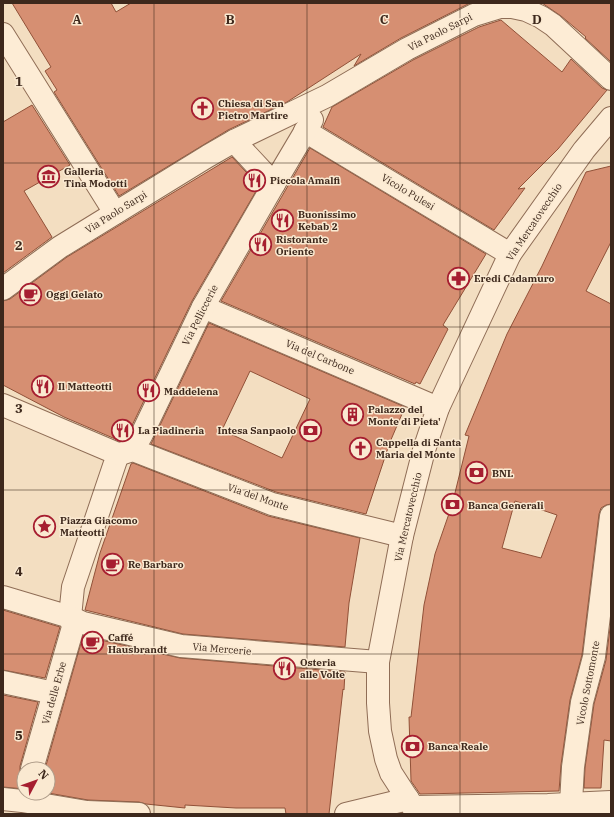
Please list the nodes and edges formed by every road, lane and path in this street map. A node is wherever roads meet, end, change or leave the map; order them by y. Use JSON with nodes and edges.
{"nodes":[{"id":1,"x":3,"y":34,"type":"edge"},
{"id":2,"x":611,"y":79,"type":"edge"},
{"id":3,"x":327,"y":96,"type":"junction"},
{"id":4,"x":611,"y":118,"type":"edge"},
{"id":5,"x":305,"y":131,"type":"junction"},
{"id":6,"x":234,"y":142,"type":"junction"},
{"id":7,"x":274,"y":184,"type":"junction"},
{"id":8,"x":115,"y":213,"type":"junction"},
{"id":9,"x":510,"y":254,"type":"junction"},
{"id":10,"x":3,"y":289,"type":"edge"},
{"id":11,"x":202,"y":307,"type":"junction"},
{"id":12,"x":3,"y":405,"type":"edge"},
{"id":13,"x":438,"y":408,"type":"junction"},
{"id":14,"x":126,"y":452,"type":"junction"},
{"id":15,"x":611,"y":516,"type":"edge"},
{"id":16,"x":402,"y":536,"type":"junction"},
{"id":17,"x":3,"y":598,"type":"edge"},
{"id":18,"x":70,"y":617,"type":"junction"},
{"id":19,"x":378,"y":662,"type":"junction"},
{"id":20,"x":3,"y":682,"type":"edge"},
{"id":21,"x":54,"y":693,"type":"junction"},
{"id":22,"x":34,"y":761,"type":"edge"},
{"id":23,"x":15,"y":800,"type":"edge"},
{"id":24,"x":611,"y":802,"type":"edge"},
{"id":25,"x":571,"y":804,"type":"junction"},
{"id":26,"x":413,"y":807,"type":"edge"},
{"id":27,"x":73,"y":812,"type":"edge"},
{"id":28,"x":139,"y":814,"type":"edge"},
{"id":29,"x":346,"y":814,"type":"edge"}],
"edges":[{"from":1,"to":8,"type":"street"},
{"from":2,"to":3,"type":"street","name":"Via Paolo Sarpi"},
{"from":3,"to":5,"type":"street","name":"Via Paolo Sarpi"},
{"from":3,"to":6,"type":"street","name":"Via Paolo Sarpi"},
{"from":4,"to":9,"type":"street","name":"Via Mercatovecchio"},
{"from":5,"to":7,"type":"street","name":"Via Paolo Sarpi"},
{"from":5,"to":9,"type":"street","name":"Vicolo Pulesi"},
{"from":6,"to":7,"type":"street"},
{"from":6,"to":8,"type":"street","name":"Via Paolo Sarpi"},
{"from":7,"to":11,"type":"street","name":"Via Pelliccerie"},
{"from":8,"to":10,"type":"street","name":"Via Paolo Sarpi"},
{"from":9,"to":13,"type":"street","name":"Via Mercatovecchio"},
{"from":11,"to":13,"type":"street","name":"Via del Carbone"},
{"from":11,"to":14,"type":"street","name":"Via Pelliccerie"},
{"from":12,"to":14,"type":"street"},
{"from":13,"to":16,"type":"street","name":"Via Mercatovecchio"},
{"from":14,"to":16,"type":"street","name":"Via del Monte"},
{"from":14,"to":18,"type":"street"},
{"from":15,"to":25,"type":"street","name":"Vicolo Sottomonte"},
{"from":16,"to":19,"type":"street","name":"Via Mercatovecchio"},
{"from":17,"to":18,"type":"street"},
{"from":18,"to":19,"type":"street","name":"Via Mercerie"},
{"from":18,"to":21,"type":"street","name":"Via delle Erbe"},
{"from":19,"to":26,"type":"street","name":"Via Mercatovecchio"},
{"from":20,"to":21,"type":"street"},
{"from":21,"to":22,"type":"street","name":"Via delle Erbe"},
{"from":23,"to":27,"type":"street"},
{"from":24,"to":25,"type":"street"},
{"from":25,"to":26,"type":"street"},
{"from":26,"to":29,"type":"street"},
{"from":27,"to":28,"type":"street"}]}
